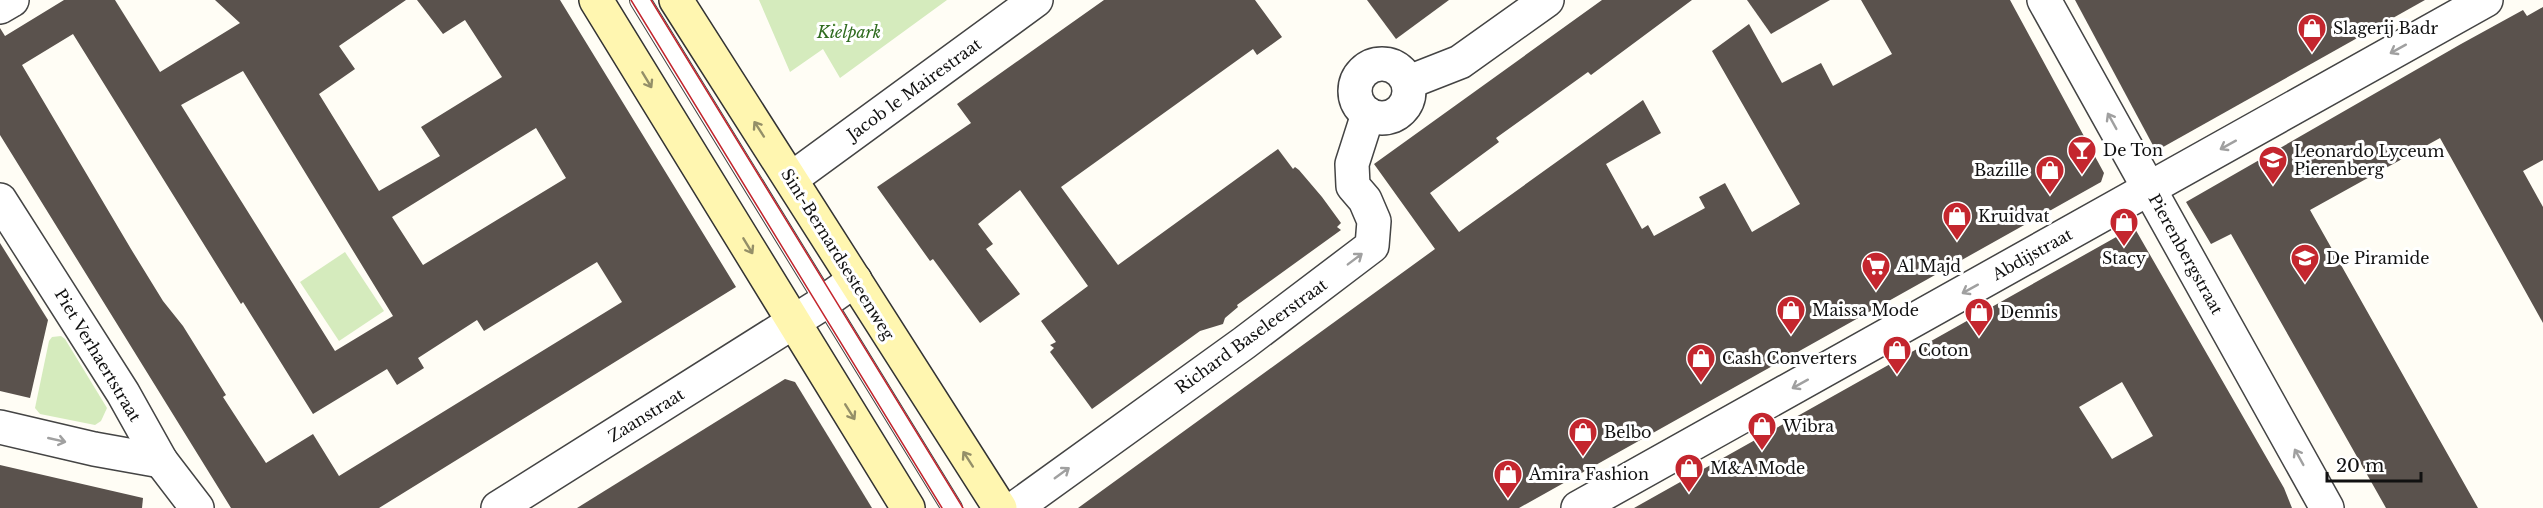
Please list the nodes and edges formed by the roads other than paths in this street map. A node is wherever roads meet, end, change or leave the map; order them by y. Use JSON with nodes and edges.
{"nodes":[{"id":1,"x":12,"y":0,"type":"edge"},
{"id":2,"x":596,"y":0,"type":"edge"},
{"id":3,"x":640,"y":0,"type":"edge"},
{"id":4,"x":676,"y":0,"type":"edge"},
{"id":5,"x":1036,"y":0,"type":"edge"},
{"id":6,"x":1547,"y":0,"type":"edge"},
{"id":7,"x":2044,"y":0,"type":"edge"},
{"id":8,"x":2486,"y":0,"type":"edge"},
{"id":9,"x":0,"y":7,"type":"edge"},
{"id":10,"x":1409,"y":82,"type":"junction"},
{"id":11,"x":1368,"y":114,"type":"junction"},
{"id":12,"x":791,"y":179,"type":"junction"},
{"id":13,"x":2149,"y":189,"type":"junction"},
{"id":14,"x":0,"y":200,"type":"edge"},
{"id":15,"x":855,"y":280,"type":"junction"},
{"id":16,"x":825,"y":302,"type":"junction"},
{"id":17,"x":794,"y":321,"type":"junction"},
{"id":18,"x":0,"y":427,"type":"edge"},
{"id":19,"x":161,"y":461,"type":"junction"},
{"id":20,"x":197,"y":508,"type":"edge"},
{"id":21,"x":498,"y":508,"type":"edge"},
{"id":22,"x":908,"y":508,"type":"edge"},
{"id":23,"x":952,"y":508,"type":"edge"},
{"id":24,"x":1000,"y":508,"type":"edge"},
{"id":25,"x":1015,"y":508,"type":"edge"},
{"id":26,"x":1578,"y":508,"type":"edge"},
{"id":27,"x":2327,"y":508,"type":"edge"}],
"edges":[{"from":1,"to":9,"type":"street"},
{"from":2,"to":17,"type":"street","one_way":true},
{"from":3,"to":16,"type":"lane"},
{"from":12,"to":4,"type":"street","name":"Sint-Bernardsesteenweg","one_way":true},
{"from":5,"to":12,"type":"street","name":"Jacob le Mairestraat"},
{"from":6,"to":10,"type":"street"},
{"from":13,"to":7,"type":"street","name":"Pierenbergstraat","one_way":true},
{"from":8,"to":13,"type":"street","name":"Abdijstraat","one_way":true},
{"from":10,"to":11,"type":"street"},
{"from":10,"to":11,"type":"street"},
{"from":25,"to":11,"type":"street","name":"Richard Baseleerstraat","one_way":true},
{"from":12,"to":15,"type":"street","name":"Sint-Bernardsesteenweg"},
{"from":13,"to":26,"type":"street","name":"Abdijstraat","one_way":true},
{"from":27,"to":13,"type":"street","name":"Pierenbergstraat","one_way":true},
{"from":14,"to":19,"type":"street","name":"Piet Verhaertstraat"},
{"from":15,"to":16,"type":"street","name":"Zaanstraat"},
{"from":24,"to":15,"type":"street","name":"Sint-Bernardsesteenweg","one_way":true},
{"from":16,"to":17,"type":"street","name":"Zaanstraat"},
{"from":16,"to":23,"type":"lane"},
{"from":17,"to":21,"type":"street","name":"Zaanstraat"},
{"from":17,"to":22,"type":"street","one_way":true},
{"from":18,"to":19,"type":"street","one_way":true},
{"from":19,"to":20,"type":"street","name":"Piet Verhaertstraat"}]}
